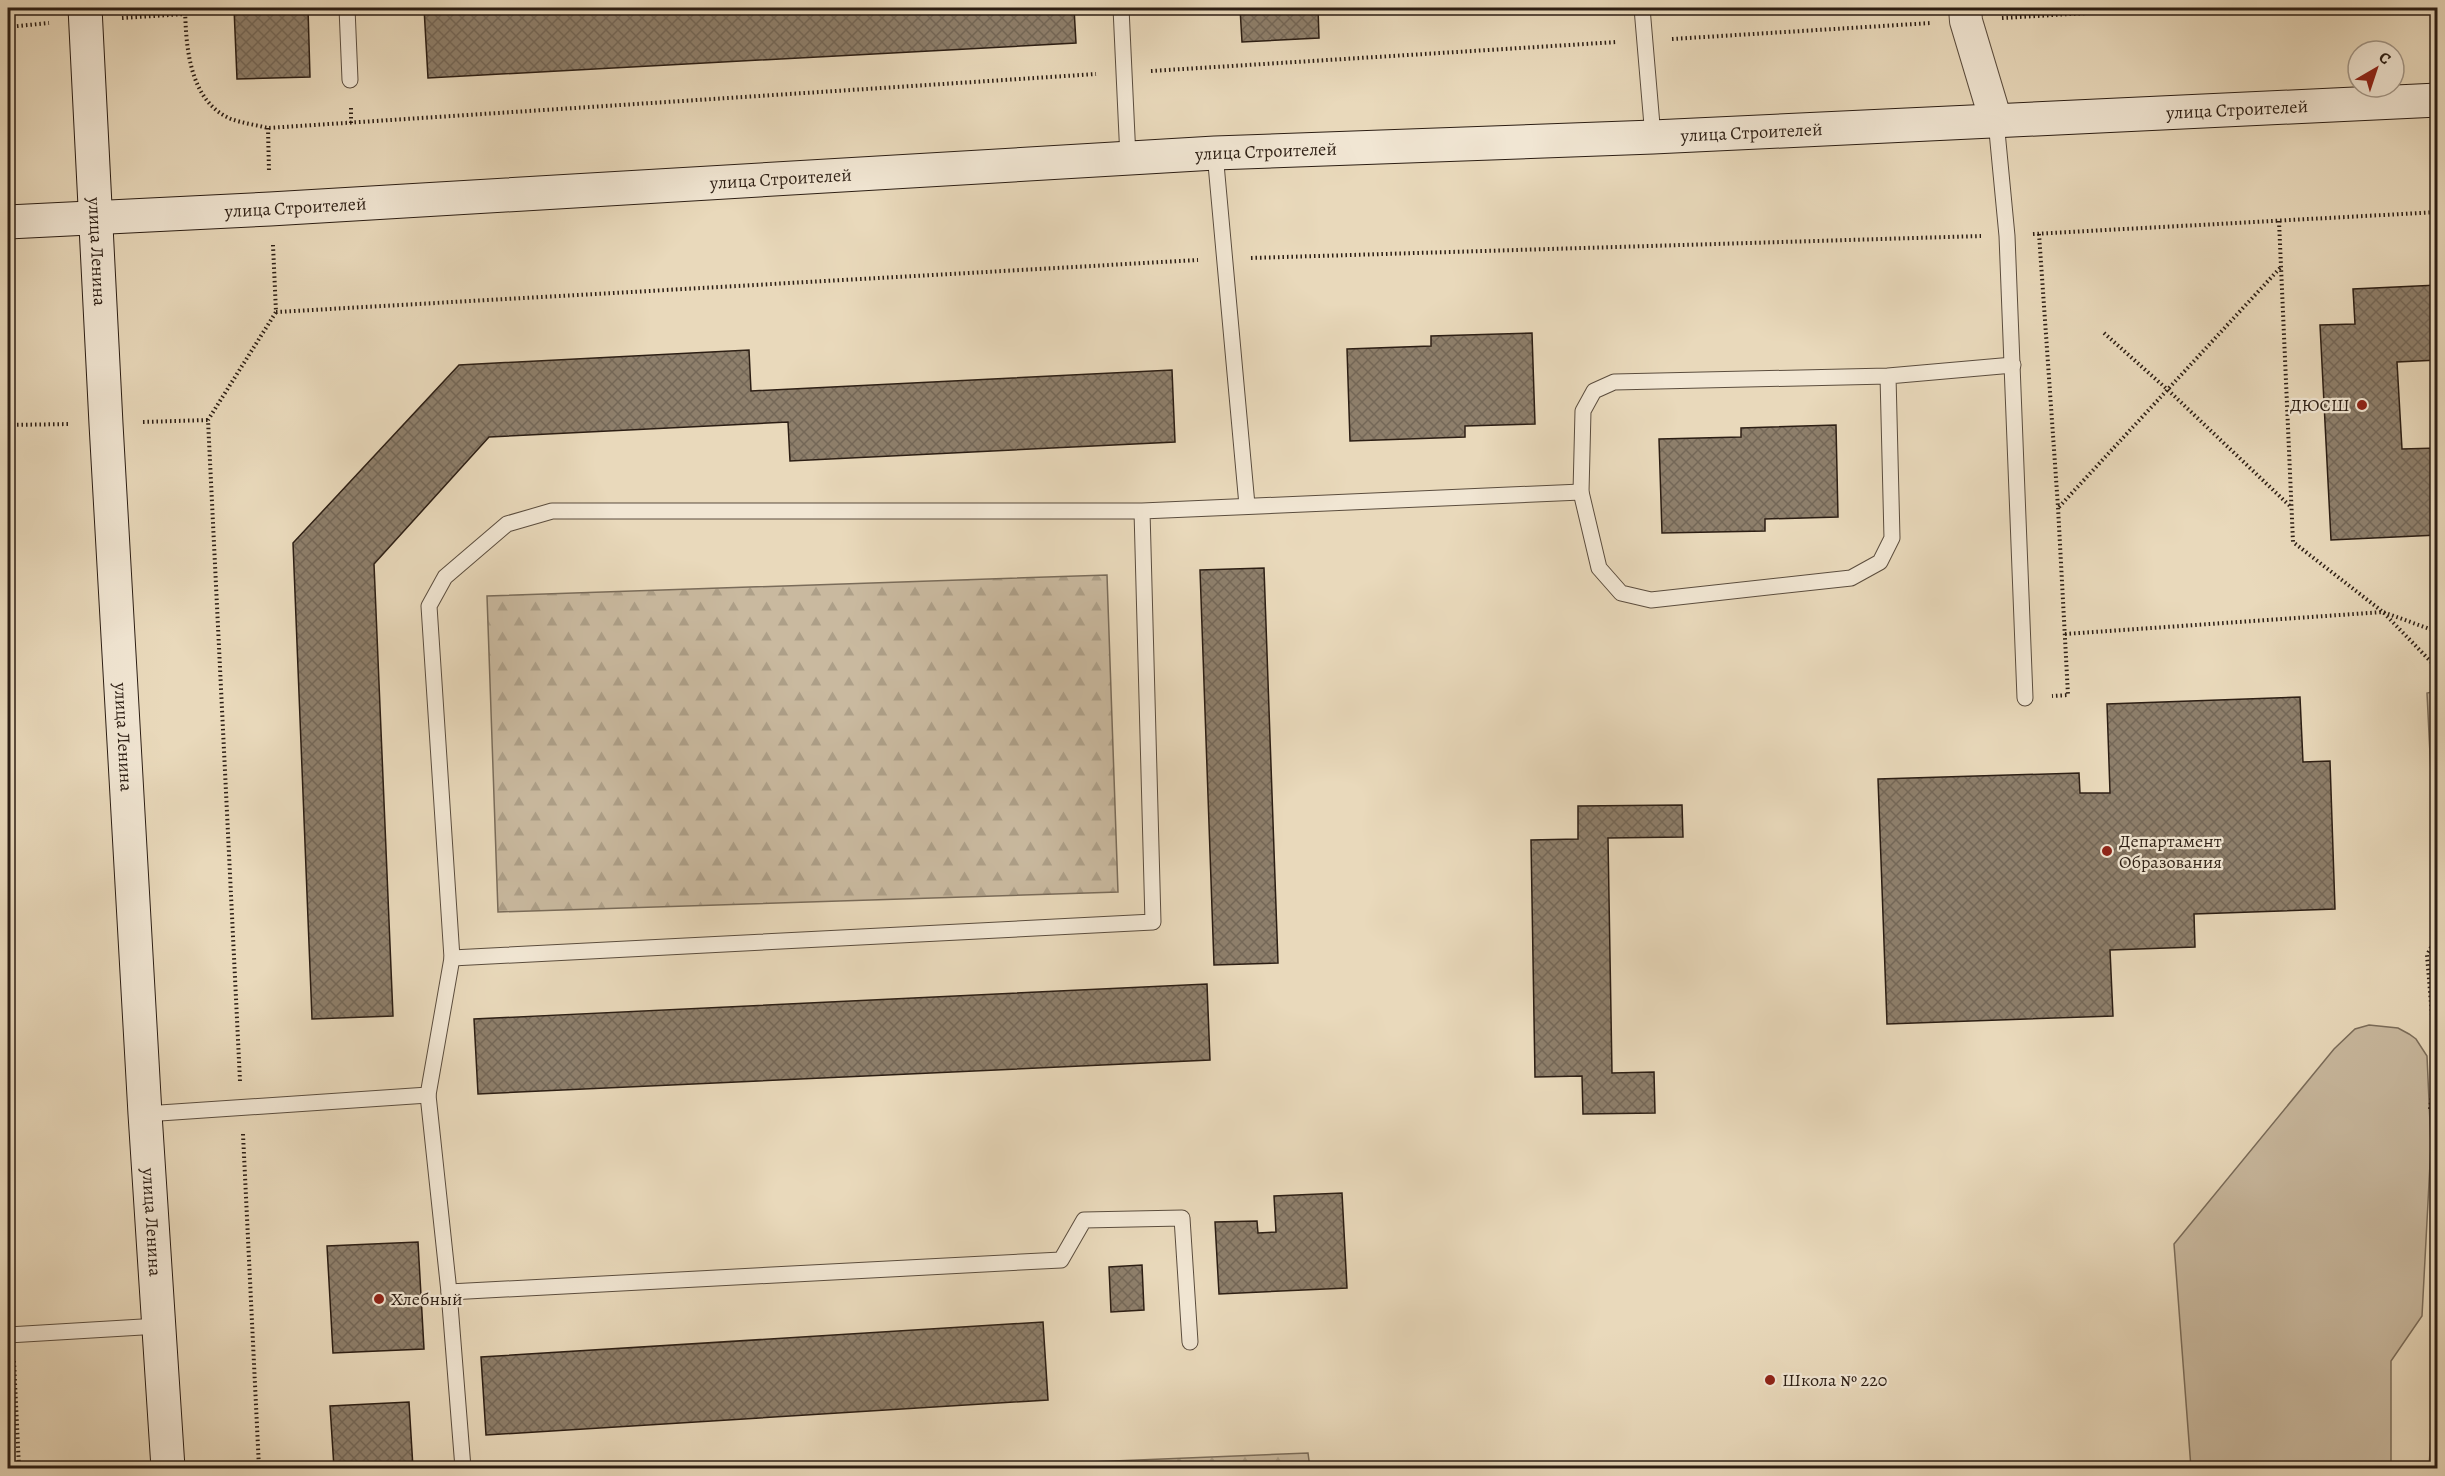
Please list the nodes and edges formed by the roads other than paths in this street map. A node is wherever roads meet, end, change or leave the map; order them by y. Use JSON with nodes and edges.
{"nodes":[{"id":1,"x":85,"y":8,"type":"edge"},
{"id":2,"x":347,"y":8,"type":"edge"},
{"id":3,"x":1121,"y":8,"type":"edge"},
{"id":4,"x":1642,"y":8,"type":"edge"},
{"id":5,"x":1965,"y":14,"type":"edge"},
{"id":6,"x":350,"y":80,"type":"dead end"},
{"id":7,"x":2438,"y":100,"type":"edge"},
{"id":8,"x":1996,"y":121,"type":"junction"},
{"id":9,"x":1653,"y":137,"type":"junction"},
{"id":10,"x":1215,"y":153,"type":"junction"},
{"id":11,"x":1128,"y":158,"type":"junction"},
{"id":12,"x":96,"y":217,"type":"junction"},
{"id":13,"x":8,"y":222,"type":"edge"},
{"id":14,"x":2013,"y":365,"type":"junction"},
{"id":15,"x":1887,"y":376,"type":"junction"},
{"id":16,"x":1581,"y":492,"type":"junction"},
{"id":17,"x":1247,"y":505,"type":"junction"},
{"id":18,"x":1142,"y":511,"type":"junction"},
{"id":19,"x":2025,"y":698,"type":"road end"},
{"id":20,"x":452,"y":958,"type":"junction"},
{"id":21,"x":428,"y":1095,"type":"junction"},
{"id":22,"x":145,"y":1114,"type":"junction"},
{"id":23,"x":449,"y":1292,"type":"junction"},
{"id":24,"x":159,"y":1326,"type":"junction"},
{"id":25,"x":10,"y":1335,"type":"edge"},
{"id":26,"x":1190,"y":1342,"type":"dead end"},
{"id":27,"x":168,"y":1468,"type":"edge"},
{"id":28,"x":464,"y":1468,"type":"edge"}],
"edges":[{"from":1,"to":12,"type":"street","name":"улица Ленина"},
{"from":2,"to":6,"type":"lane"},
{"from":3,"to":11,"type":"lane"},
{"from":4,"to":9,"type":"lane"},
{"from":5,"to":8,"type":"street"},
{"from":7,"to":8,"type":"street","name":"улица Строителей"},
{"from":8,"to":9,"type":"street","name":"улица Строителей"},
{"from":8,"to":14,"type":"lane"},
{"from":9,"to":10,"type":"street","name":"улица Строителей"},
{"from":10,"to":11,"type":"street","name":"улица Строителей"},
{"from":10,"to":17,"type":"lane"},
{"from":11,"to":12,"type":"street","name":"улица Строителей"},
{"from":12,"to":13,"type":"street","name":"улица Строителей"},
{"from":12,"to":22,"type":"street","name":"улица Ленина"},
{"from":14,"to":15,"type":"lane"},
{"from":14,"to":19,"type":"lane"},
{"from":15,"to":16,"type":"lane"},
{"from":15,"to":16,"type":"lane"},
{"from":16,"to":17,"type":"lane"},
{"from":17,"to":18,"type":"lane"},
{"from":18,"to":20,"type":"lane"},
{"from":18,"to":20,"type":"lane"},
{"from":20,"to":21,"type":"lane"},
{"from":21,"to":22,"type":"lane"},
{"from":21,"to":23,"type":"lane"},
{"from":22,"to":24,"type":"street","name":"улица Ленина"},
{"from":23,"to":26,"type":"lane"},
{"from":23,"to":28,"type":"lane"},
{"from":24,"to":25,"type":"lane"},
{"from":24,"to":27,"type":"street","name":"улица Ленина"}]}
